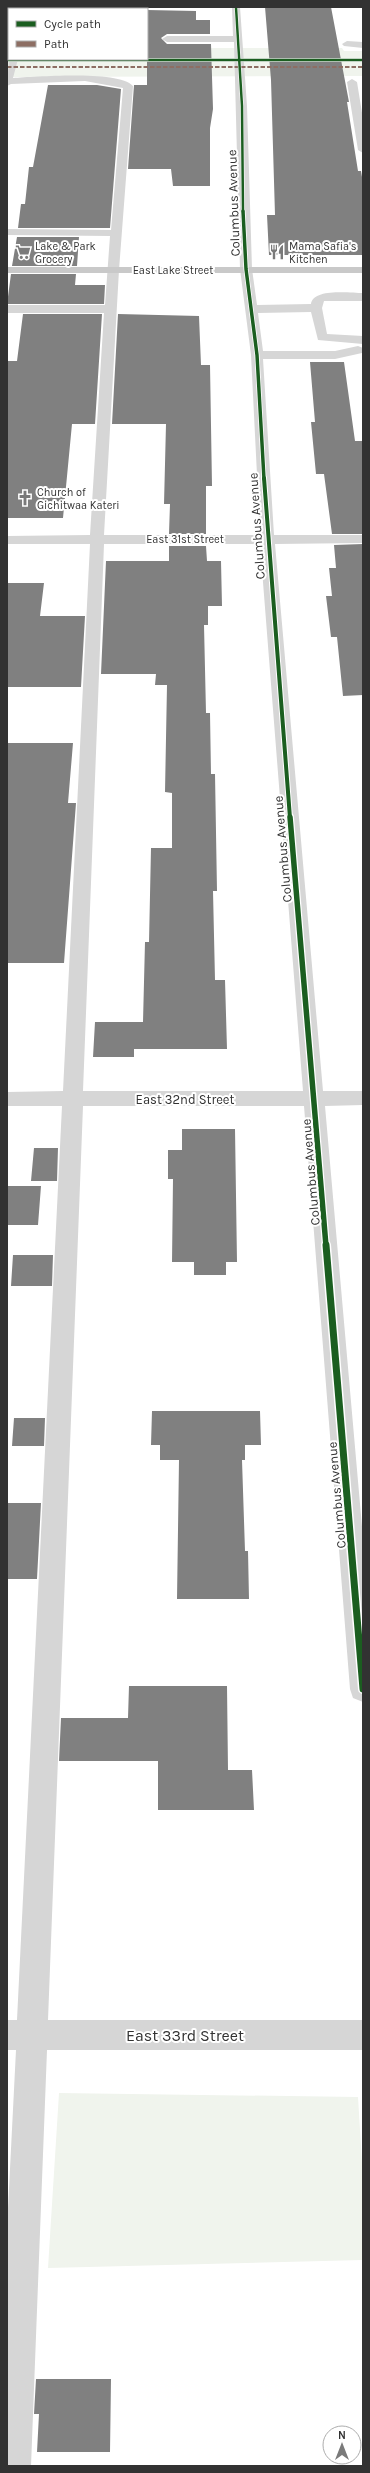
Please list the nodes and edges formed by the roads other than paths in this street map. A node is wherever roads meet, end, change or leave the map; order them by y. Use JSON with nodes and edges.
{"nodes":[{"id":1,"x":236,"y":7,"type":"edge"},
{"id":2,"x":167,"y":39,"type":"dead end"},
{"id":3,"x":237,"y":39,"type":"junction"},
{"id":4,"x":347,"y":44,"type":"dead end"},
{"id":5,"x":363,"y":44,"type":"edge"},
{"id":6,"x":13,"y":60,"type":"edge"},
{"id":7,"x":7,"y":82,"type":"edge"},
{"id":8,"x":352,"y":82,"type":"dead end"},
{"id":9,"x":359,"y":105,"type":"edge"},
{"id":10,"x":363,"y":150,"type":"edge"},
{"id":11,"x":7,"y":232,"type":"edge"},
{"id":12,"x":116,"y":233,"type":"junction"},
{"id":13,"x":7,"y":270,"type":"edge"},
{"id":14,"x":113,"y":270,"type":"junction"},
{"id":15,"x":246,"y":270,"type":"junction"},
{"id":16,"x":363,"y":270,"type":"edge"},
{"id":17,"x":363,"y":297,"type":"edge"},
{"id":18,"x":316,"y":308,"type":"junction"},
{"id":19,"x":7,"y":309,"type":"edge"},
{"id":20,"x":110,"y":309,"type":"junction"},
{"id":21,"x":252,"y":309,"type":"junction"},
{"id":22,"x":363,"y":340,"type":"edge"},
{"id":23,"x":363,"y":350,"type":"edge"},
{"id":24,"x":257,"y":355,"type":"junction"},
{"id":25,"x":97,"y":539,"type":"junction"},
{"id":26,"x":267,"y":539,"type":"junction"},
{"id":27,"x":363,"y":539,"type":"edge"},
{"id":28,"x":7,"y":540,"type":"edge"},
{"id":29,"x":314,"y":1098,"type":"junction"},
{"id":30,"x":363,"y":1098,"type":"edge"},
{"id":31,"x":7,"y":1099,"type":"edge"},
{"id":32,"x":72,"y":1099,"type":"junction"},
{"id":33,"x":363,"y":1689,"type":"edge"},
{"id":34,"x":20,"y":2035,"type":"edge"},
{"id":35,"x":363,"y":2035,"type":"edge"},
{"id":36,"x":13,"y":2466,"type":"edge"}],
"edges":[{"from":1,"to":3,"type":"street","name":"Columbus Avenue"},
{"from":2,"to":3,"type":"street"},
{"from":3,"to":15,"type":"street","name":"Columbus Avenue"},
{"from":4,"to":5,"type":"street"},
{"from":6,"to":7,"type":"street"},
{"from":7,"to":12,"type":"street"},
{"from":8,"to":9,"type":"street"},
{"from":9,"to":10,"type":"street"},
{"from":11,"to":12,"type":"street"},
{"from":12,"to":14,"type":"street"},
{"from":13,"to":14,"type":"main road","name":"East Lake Street"},
{"from":14,"to":15,"type":"main road","name":"East Lake Street"},
{"from":14,"to":20,"type":"street"},
{"from":15,"to":16,"type":"main road","name":"East Lake Street"},
{"from":15,"to":21,"type":"street","name":"Columbus Avenue"},
{"from":17,"to":18,"type":"street"},
{"from":18,"to":21,"type":"street"},
{"from":18,"to":22,"type":"street"},
{"from":19,"to":20,"type":"street"},
{"from":20,"to":25,"type":"street"},
{"from":21,"to":24,"type":"street","name":"Columbus Avenue"},
{"from":23,"to":24,"type":"street"},
{"from":24,"to":26,"type":"street","name":"Columbus Avenue"},
{"from":25,"to":26,"type":"street","name":"East 31st Street"},
{"from":25,"to":28,"type":"street","name":"East 31st Street"},
{"from":25,"to":32,"type":"street"},
{"from":26,"to":27,"type":"street","name":"East 31st Street"},
{"from":26,"to":29,"type":"street","name":"Columbus Avenue"},
{"from":29,"to":30,"type":"street","name":"East 32nd Street"},
{"from":29,"to":32,"type":"street","name":"East 32nd Street"},
{"from":29,"to":33,"type":"street","name":"Columbus Avenue"},
{"from":31,"to":32,"type":"street","name":"East 32nd Street"},
{"from":32,"to":34,"type":"street"},
{"from":34,"to":35,"type":"street","name":"East 33rd Street"},
{"from":34,"to":36,"type":"street"}]}
